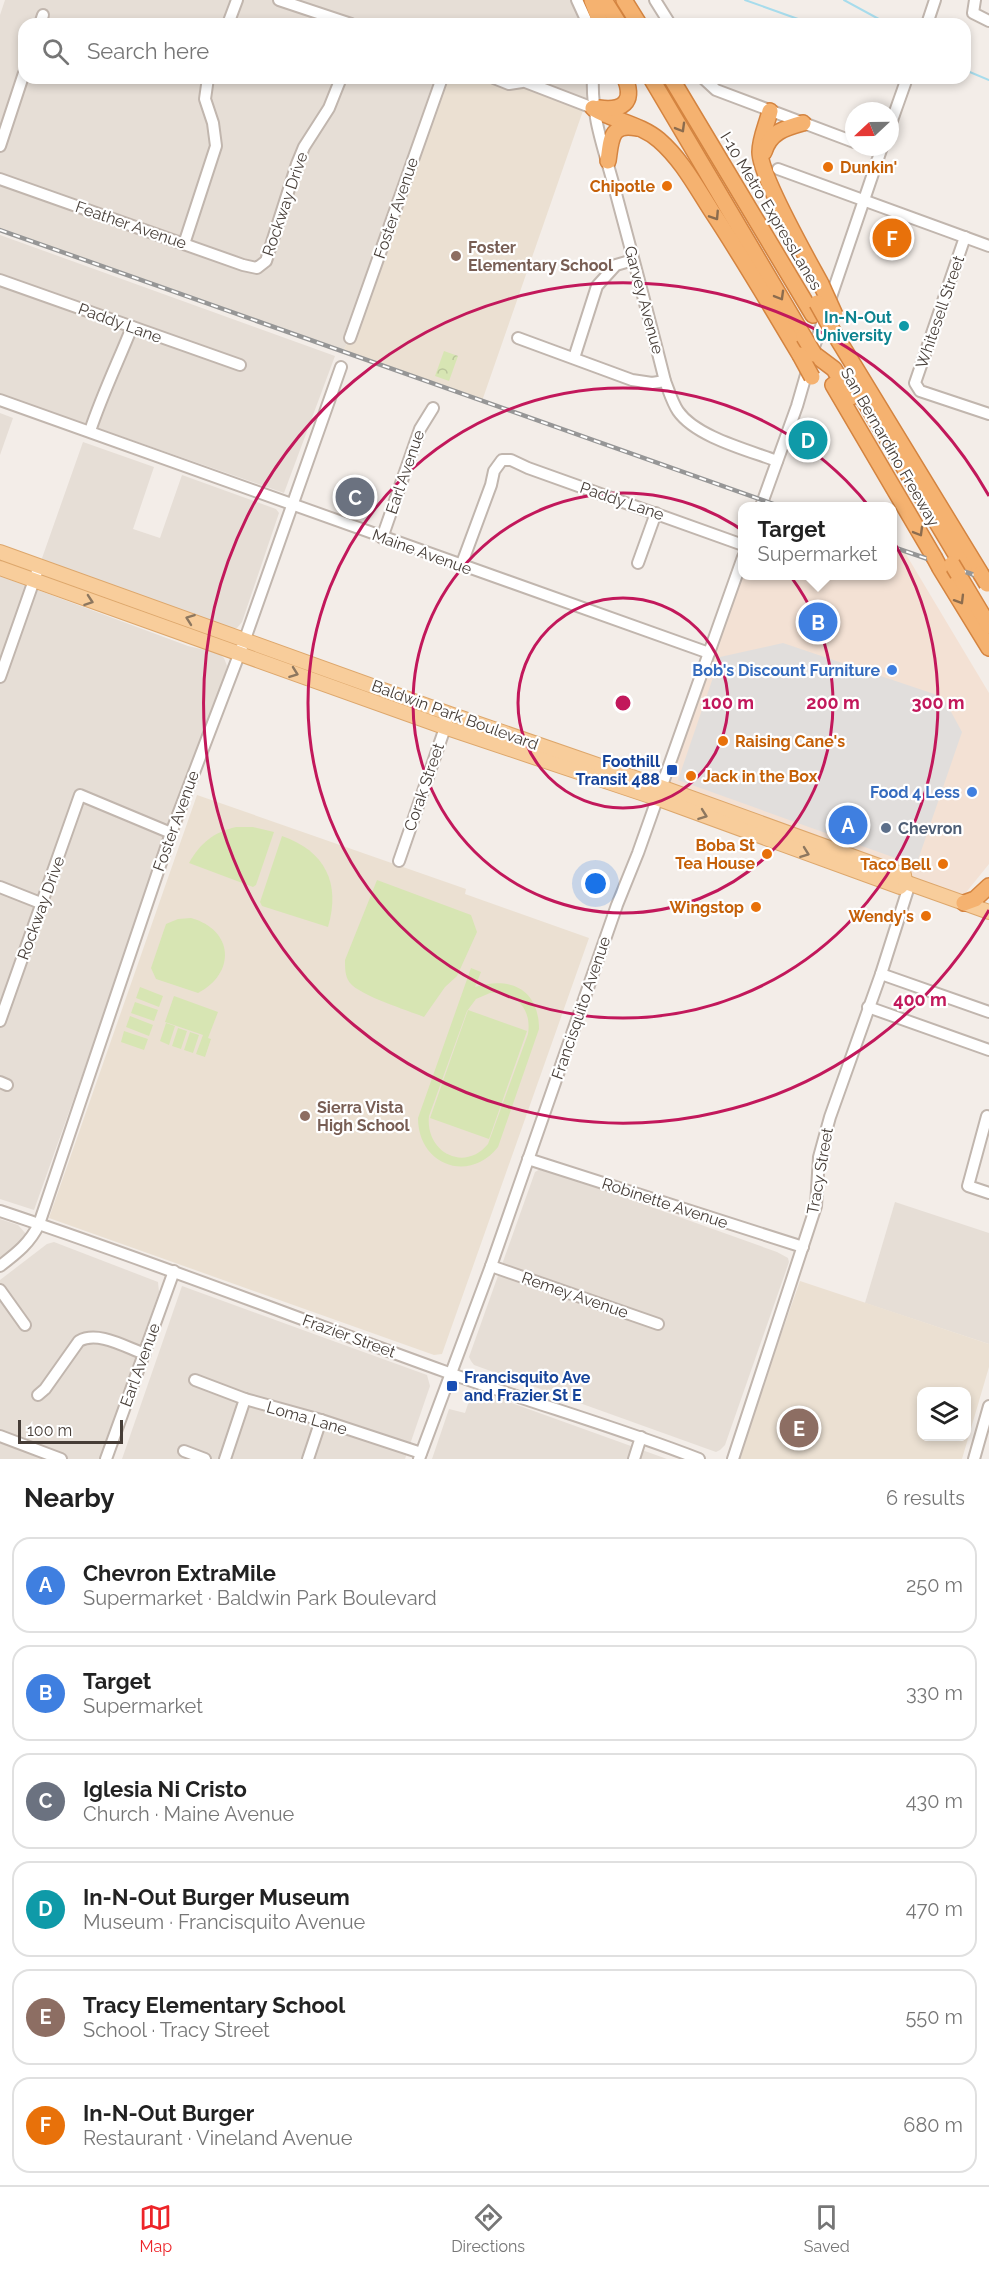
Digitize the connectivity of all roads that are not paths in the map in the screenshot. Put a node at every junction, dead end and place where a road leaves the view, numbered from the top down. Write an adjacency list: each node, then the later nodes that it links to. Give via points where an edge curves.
1 (237, 0): 11 (street)
2 (279, 0): 12 (street)
3 (577, 0): 13 (street)
4 (592, 0): 14 (highway)
5 (624, 0): 16 (highway)
6 (634, 0): 17 (highway)
7 (656, 0): 18 (street)
8 (935, 0): 19 (street)
9 (975, 0): 20 (street, via 974,13)
10 (607, 2): 15 (highway)
11 (230, 18)
12 (333, 18)
13 (585, 18)
14 (599, 18)
15 (616, 18)
16 (635, 18)
17 (644, 18)
18 (666, 18)
19 (929, 18)
20 (989, 21)
21 (20, 84): 39 (street)
22 (207, 84): 47 (street, via 204,99 213,123 215,155)
23 (339, 84): 50 (street, Rockway Drive, via 329,108 304,147)
24 (440, 84): 55 (street, Foster Avenue)
25 (530, 84): 34 (street)
26 (593, 84): 34 (street, Garvey Avenue)
27 (627, 84): 34 (highway, via 629,93 624,104 616,109)
28 (655, 84): 57 (highway, San Bernardino Freeway, one-way to 57, bridge)
29 (675, 84): 52 (highway, I-10 Metro ExpressLanes)
30 (684, 84): 52 (highway, San Bernardino Freeway)
31 (710, 84): 35 (street)
32 (905, 84): 33 (street)
33 (898, 102)
34 (593, 108): 37 (highway); 41 (street, Garvey Avenue)
35 (770, 111): 36 (street); 42 (highway, via 761,143)
36 (803, 123): 38 (street); 42 (highway, via 775,134 765,148)
37 (643, 130): 41 (highway, via 627,127 615,132); 57 (highway, one-way to 57, via 665,145 689,175 752,273)
38 (845, 139)
39 (0, 146)
40 (879, 156): 45 (street)
41 (608, 161): 49 (street, Garvey Avenue)
42 (762, 164): 54 (highway, bridge, via 820,284)
43 (778, 169): 45 (street)
44 (0, 179): 47 (street, Feather Avenue)
45 (863, 201): 46 (street); 67 (street)
46 (965, 237): 48 (street); 65 (street, Whitesell Street, via 915,383 920,391)
47 (184, 244): 50 (street, Feather Avenue, via 243,265)
48 (989, 246)
49 (633, 260): 58 (street, via 616,265 597,286); 61 (street, Garvey Avenue)
50 (262, 266)
51 (0, 280): 53 (street, Paddy Lane)
52 (814, 309): 54 (highway, San Bernardino Freeway, bridge)
53 (132, 327): 59 (street, Paddy Lane); 66 (street)
54 (831, 328): 79 (highway); 79 (highway, San Bernardino Freeway, via 884,412)
55 (350, 338)
56 (518, 338): 58 (street)
57 (813, 357): 62 (highway, San Bernardino Freeway); 62 (highway, bridge, via 812,377); 79 (highway, via 834,369)
58 (574, 358): 61 (street, via 632,380)
59 (240, 366)
60 (341, 367): 69 (street, Foster Avenue)
61 (665, 381): 67 (street, Garvey Avenue, via 674,405 693,426)
62 (836, 391): 79 (highway, San Bernardino Freeway, one-way to 79)
63 (0, 400): 66 (street, Maine Avenue)
64 (433, 408): 71 (street, Earl Avenue, via 420,429)
65 (989, 414)
66 (90, 431): 69 (street, Maine Avenue)
67 (777, 461): 68 (street)
68 (763, 502)
69 (293, 505): 71 (street, Maine Avenue); 83 (street, Foster Avenue)
70 (656, 513): 72 (street, Paddy Lane); 74 (street); 76 (street, Paddy Lane, via 502,460 494,471)
71 (382, 538): 76 (street, Maine Avenue)
72 (738, 543)
73 (0, 552): 75 (main road, Baldwin Park Boulevard)
74 (638, 563)
75 (39, 566): 80 (street); 83 (main road, Baldwin Park Boulevard, one-way to 75)
76 (461, 566): 85 (street, Maine Avenue)
77 (0, 568): 80 (main road, Baldwin Park Boulevard)
78 (738, 571): 85 (street, Francisquito Avenue)
79 (964, 573): 81 (highway); 82 (highway, San Bernardino Freeway, one-way to 82)
80 (34, 581): 86 (main road, Baldwin Park Boulevard, one-way to 86); 88 (street)
81 (989, 608)
82 (984, 629): 84 (highway, San Bernardino Freeway); 87 (highway)
83 (245, 639): 86 (street, Foster Avenue); 89 (main road, Baldwin Park Boulevard)
84 (989, 648)
85 (709, 653): 90 (street, Francisquito Avenue)
86 (239, 654): 89 (main road, Baldwin Park Boulevard, one-way to 89); 92 (street, Foster Avenue)
87 (989, 656)
88 (0, 677)
89 (447, 721): 90 (main road, Baldwin Park Boulevard); 94 (street, Corak Street)
90 (658, 792): 91 (main road, Baldwin Park Boulevard, one-way to 91); 93 (main road, Baldwin Park Boulevard); 107 (street, Francisquito Avenue)
91 (750, 832): 93 (main road); 95 (main road, Baldwin Park Boulevard, one-way to 95, via 900,886)
92 (171, 833): 99 (street, Rockway Drive, via 80,795); 110 (street, Foster Avenue)
93 (795, 836): 95 (main road, Baldwin Park Boulevard, via 903,875)
94 (399, 861)
95 (907, 882): 98 (main road, Baldwin Park Boulevard); 101 (street, Tracy Street)
96 (989, 886): 98 (highway, via 980,896)
97 (0, 887): 99 (street)
98 (964, 903): 100 (main road, Baldwin Park Boulevard)
99 (43, 904): 104 (street, Rockway Drive)
100 (989, 912)
101 (881, 974): 102 (street, Tracy Street); 103 (street)
102 (868, 1007): 105 (street); 111 (street, Tracy Street, via 819,1157 816,1206)
103 (989, 1012)
104 (0, 1021)
105 (989, 1050)
106 (987, 1116): 108 (street, via 968,1186)
107 (528, 1159): 111 (street, Robinette Avenue); 113 (street, Francisquito Avenue)
108 (989, 1193)
109 (0, 1211): 110 (street, Frazier Street)
110 (39, 1224): 112 (street, Foster Avenue, via 33,1237); 114 (street, Frazier Street)
111 (803, 1247): 136 (street, Tracy Street)
112 (0, 1266)
113 (491, 1266): 116 (street, Remey Avenue); 119 (street, Francisquito Avenue)
114 (174, 1271): 118 (street, Earl Avenue); 119 (street, Frazier Street)
115 (0, 1290): 117 (street)
116 (658, 1324)
117 (25, 1325)
118 (145, 1354): 121 (street, via 85,1337); 130 (street, Earl Avenue)
119 (451, 1374): 126 (street, Frazier Street); 128 (street, Francisquito Avenue)
120 (195, 1380): 122 (street, Loma Lane)
121 (38, 1395)
122 (245, 1400): 124 (street, Loma Lane); 132 (street)
123 (989, 1406): 137 (street)
124 (321, 1420): 128 (street, Loma Lane); 133 (street)
125 (0, 1436): 129 (street)
126 (641, 1437): 134 (street); 135 (street, Frazier Street)
127 (184, 1451): 131 (street)
128 (420, 1456)
129 (61, 1459)
130 (106, 1459)
131 (205, 1459)
132 (225, 1459)
133 (308, 1459)
134 (634, 1459)
135 (699, 1459)
136 (733, 1459)
137 (974, 1459)

